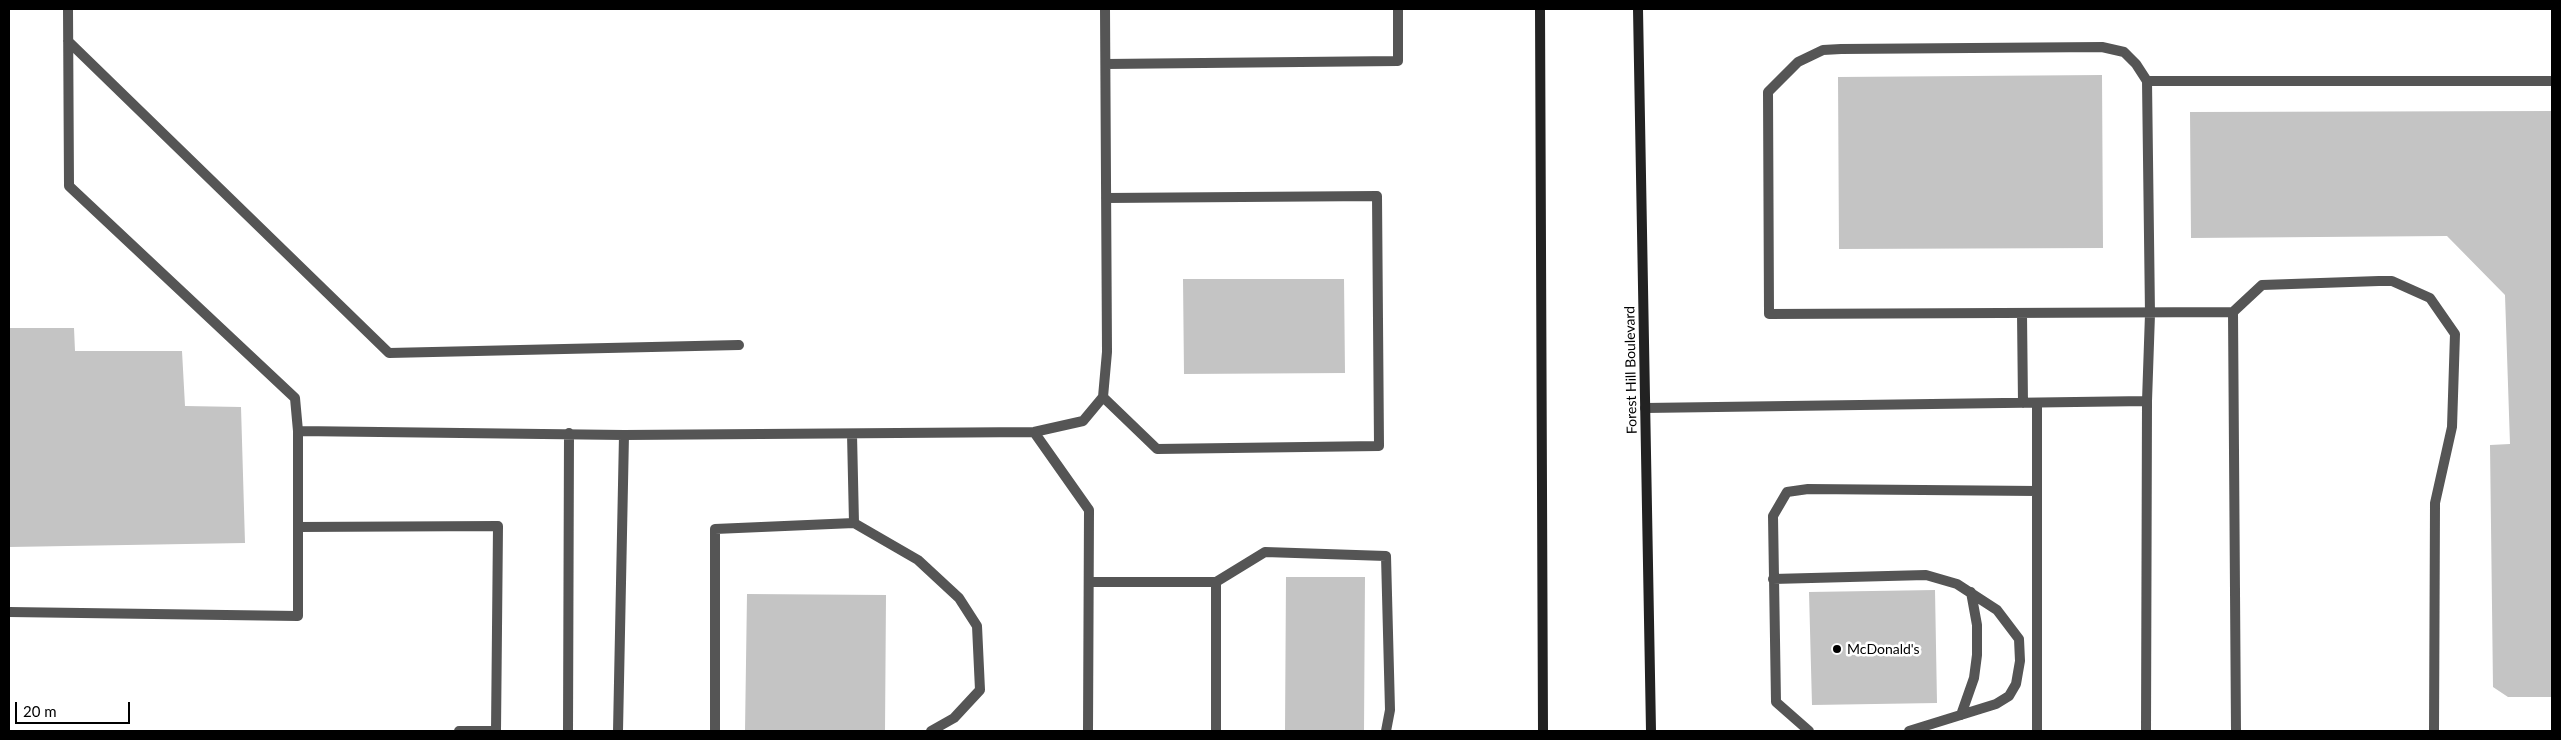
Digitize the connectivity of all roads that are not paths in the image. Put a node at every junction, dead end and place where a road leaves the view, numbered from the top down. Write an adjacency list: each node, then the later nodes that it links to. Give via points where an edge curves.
1 (68, 9): 6 (lane)
2 (1105, 9): 7 (lane)
3 (1398, 9): 7 (lane, via 1398,61)
4 (1540, 9): 42 (main road)
5 (1638, 9): 19 (main road, Forest Hill Boulevard)
6 (68, 40): 14 (lane, via 389,353); 20 (lane, via 69,186 295,398)
7 (1106, 64): 10 (lane)
8 (2147, 81): 9 (lane); 12 (lane, via 2124,52 2102,47 1841,49 1823,50 1798,62 1768,92 1769,314); 13 (lane)
9 (2552, 81)
10 (1106, 198): 15 (lane, via 1107,352); 15 (lane, via 1377,196 1379,446 1157,448)
11 (2233, 312): 13 (lane); 48 (lane); 49 (lane, via 2262,285 2392,280 2430,298 2455,334 2452,427 2435,503)
12 (2022, 314): 13 (lane); 17 (lane)
13 (2150, 314): 16 (lane)
14 (739, 345)
15 (1103, 397): 21 (lane, via 1083,421)
16 (2147, 401): 18 (lane); 47 (lane)
17 (2023, 403): 18 (lane); 19 (lane)
18 (2037, 403): 25 (lane)
19 (1645, 408): 43 (main road, Forest Hill Boulevard)
20 (298, 431): 22 (lane); 27 (lane)
21 (1034, 432): 23 (lane); 29 (lane, via 1089,510)
22 (569, 433): 24 (lane); 35 (lane)
23 (852, 434): 24 (lane); 26 (lane)
24 (624, 435): 36 (lane)
25 (2037, 490): 28 (lane, via 1808,489 1787,492 1773,516); 46 (lane)
26 (854, 523): 37 (lane, via 715,529); 38 (lane, via 918,560 959,598 977,626 980,690 954,718)
27 (298, 527): 32 (lane, via 298,616); 34 (lane, via 498,526 496,730)
28 (1773, 579): 31 (lane, via 1926,575 1957,584); 44 (lane, via 1776,702)
29 (1089, 582): 30 (lane); 39 (lane)
30 (1216, 582): 40 (lane); 41 (lane, via 1265,552 1386,556 1390,710)
31 (1970, 592): 33 (lane, via 1977,625 1977,654 1974,678); 33 (lane, via 1997,610 2012,627 2018,639 2020,662 2016,684 2009,696 1996,704)
32 (9, 612)
33 (1961, 715): 45 (lane)
34 (459, 731)
35 (568, 731)
36 (618, 731)
37 (715, 731)
38 (931, 731)
39 (1088, 731)
40 (1216, 731)
41 (1386, 731)
42 (1543, 731)
43 (1651, 731)
44 (1809, 731)
45 (1909, 731)
46 (2037, 731)
47 (2146, 731)
48 (2236, 731)
49 (2434, 731)

